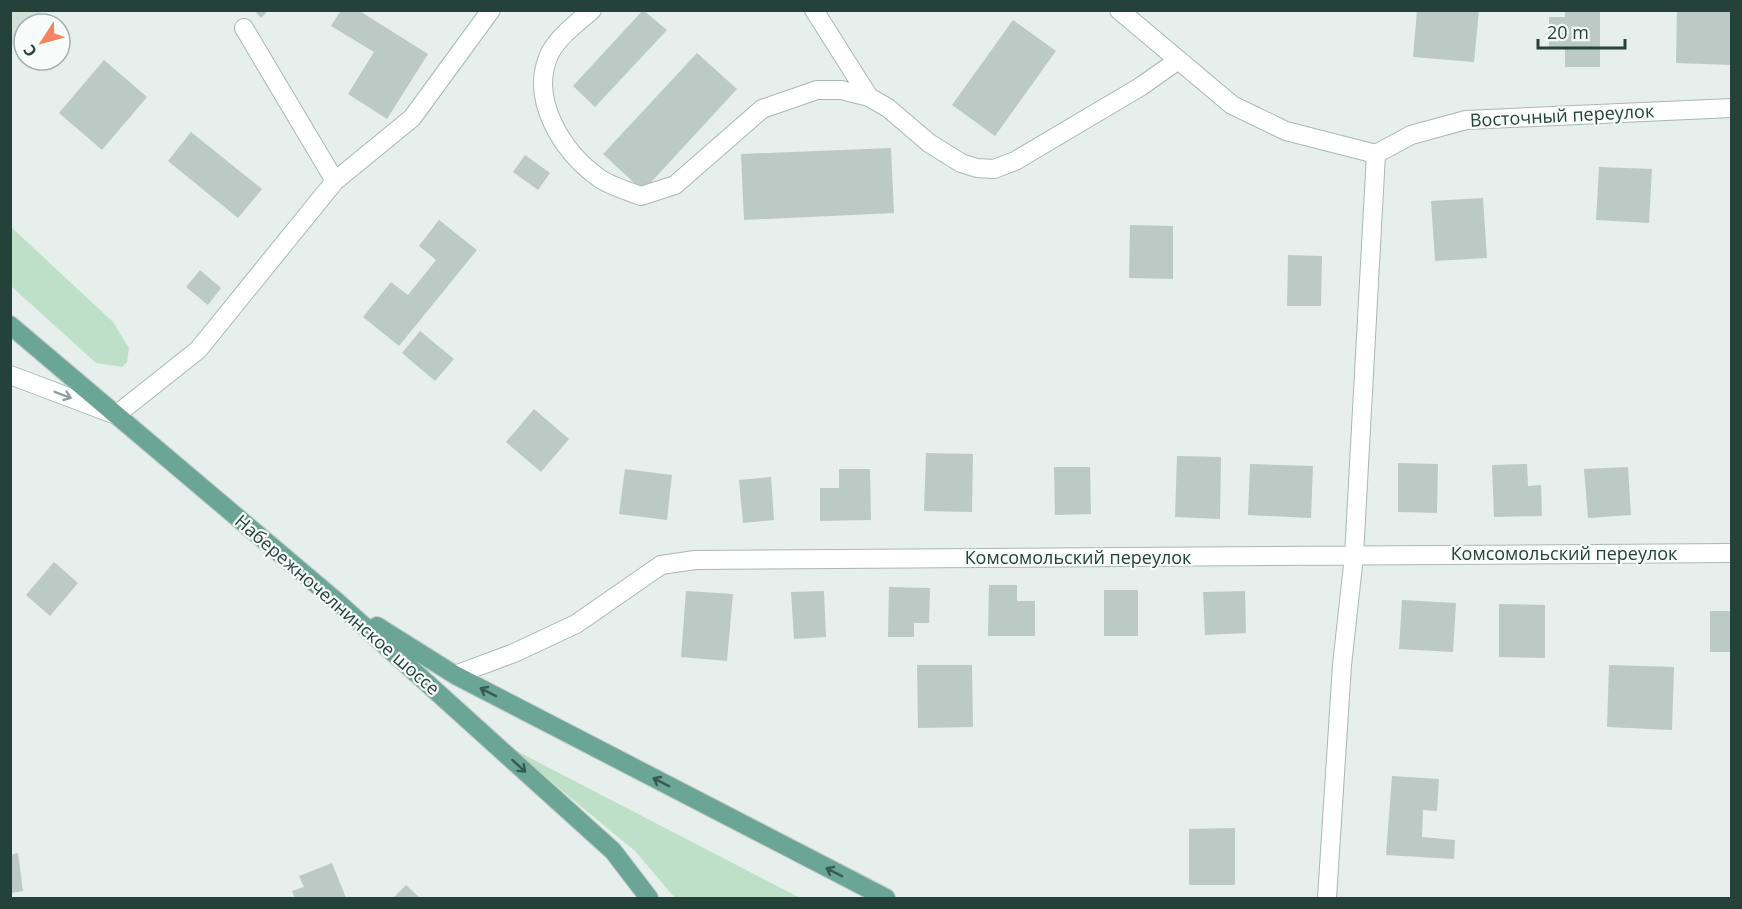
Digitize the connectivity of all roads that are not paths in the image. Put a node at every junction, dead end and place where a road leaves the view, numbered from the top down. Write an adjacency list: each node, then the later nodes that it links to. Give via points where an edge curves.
1 (491, 10): 10 (street, via 412,118)
2 (592, 10): 7 (street, via 569,29 550,54 544,81 546,106 557,133 576,159 600,179 641,196 675,185 762,109 817,90 841,90)
3 (814, 10): 7 (street)
4 (1119, 10): 6 (street)
5 (244, 28): 10 (street)
6 (1178, 61): 7 (street, via 1092,116 994,169 961,163); 9 (street, via 1232,105 1264,121 1286,131)
7 (868, 97)
8 (1731, 108): 9 (street, Восточный переулок, via 1466,120 1411,135)
9 (1376, 154): 15 (street)
10 (335, 181): 13 (street, via 198,350)
11 (10, 325): 13 (main road, Набережночелнинское шоссе)
12 (10, 375): 13 (street, one-way to 13)
13 (116, 415): 16 (main road, Набережночелнинское шоссе)
14 (1731, 553): 15 (street, Комсомольский переулок)
15 (1354, 556): 17 (street, Комсомольский переулок, via 695,560 661,565 576,624); 20 (street, via 1342,665)
16 (335, 600): 17 (main road); 18 (main road, Набережночелнинское шоссе, one-way to 18, via 613,852)
17 (455, 675): 19 (main road, one-way to 17)
18 (649, 898)
19 (886, 898)
20 (1327, 898)

